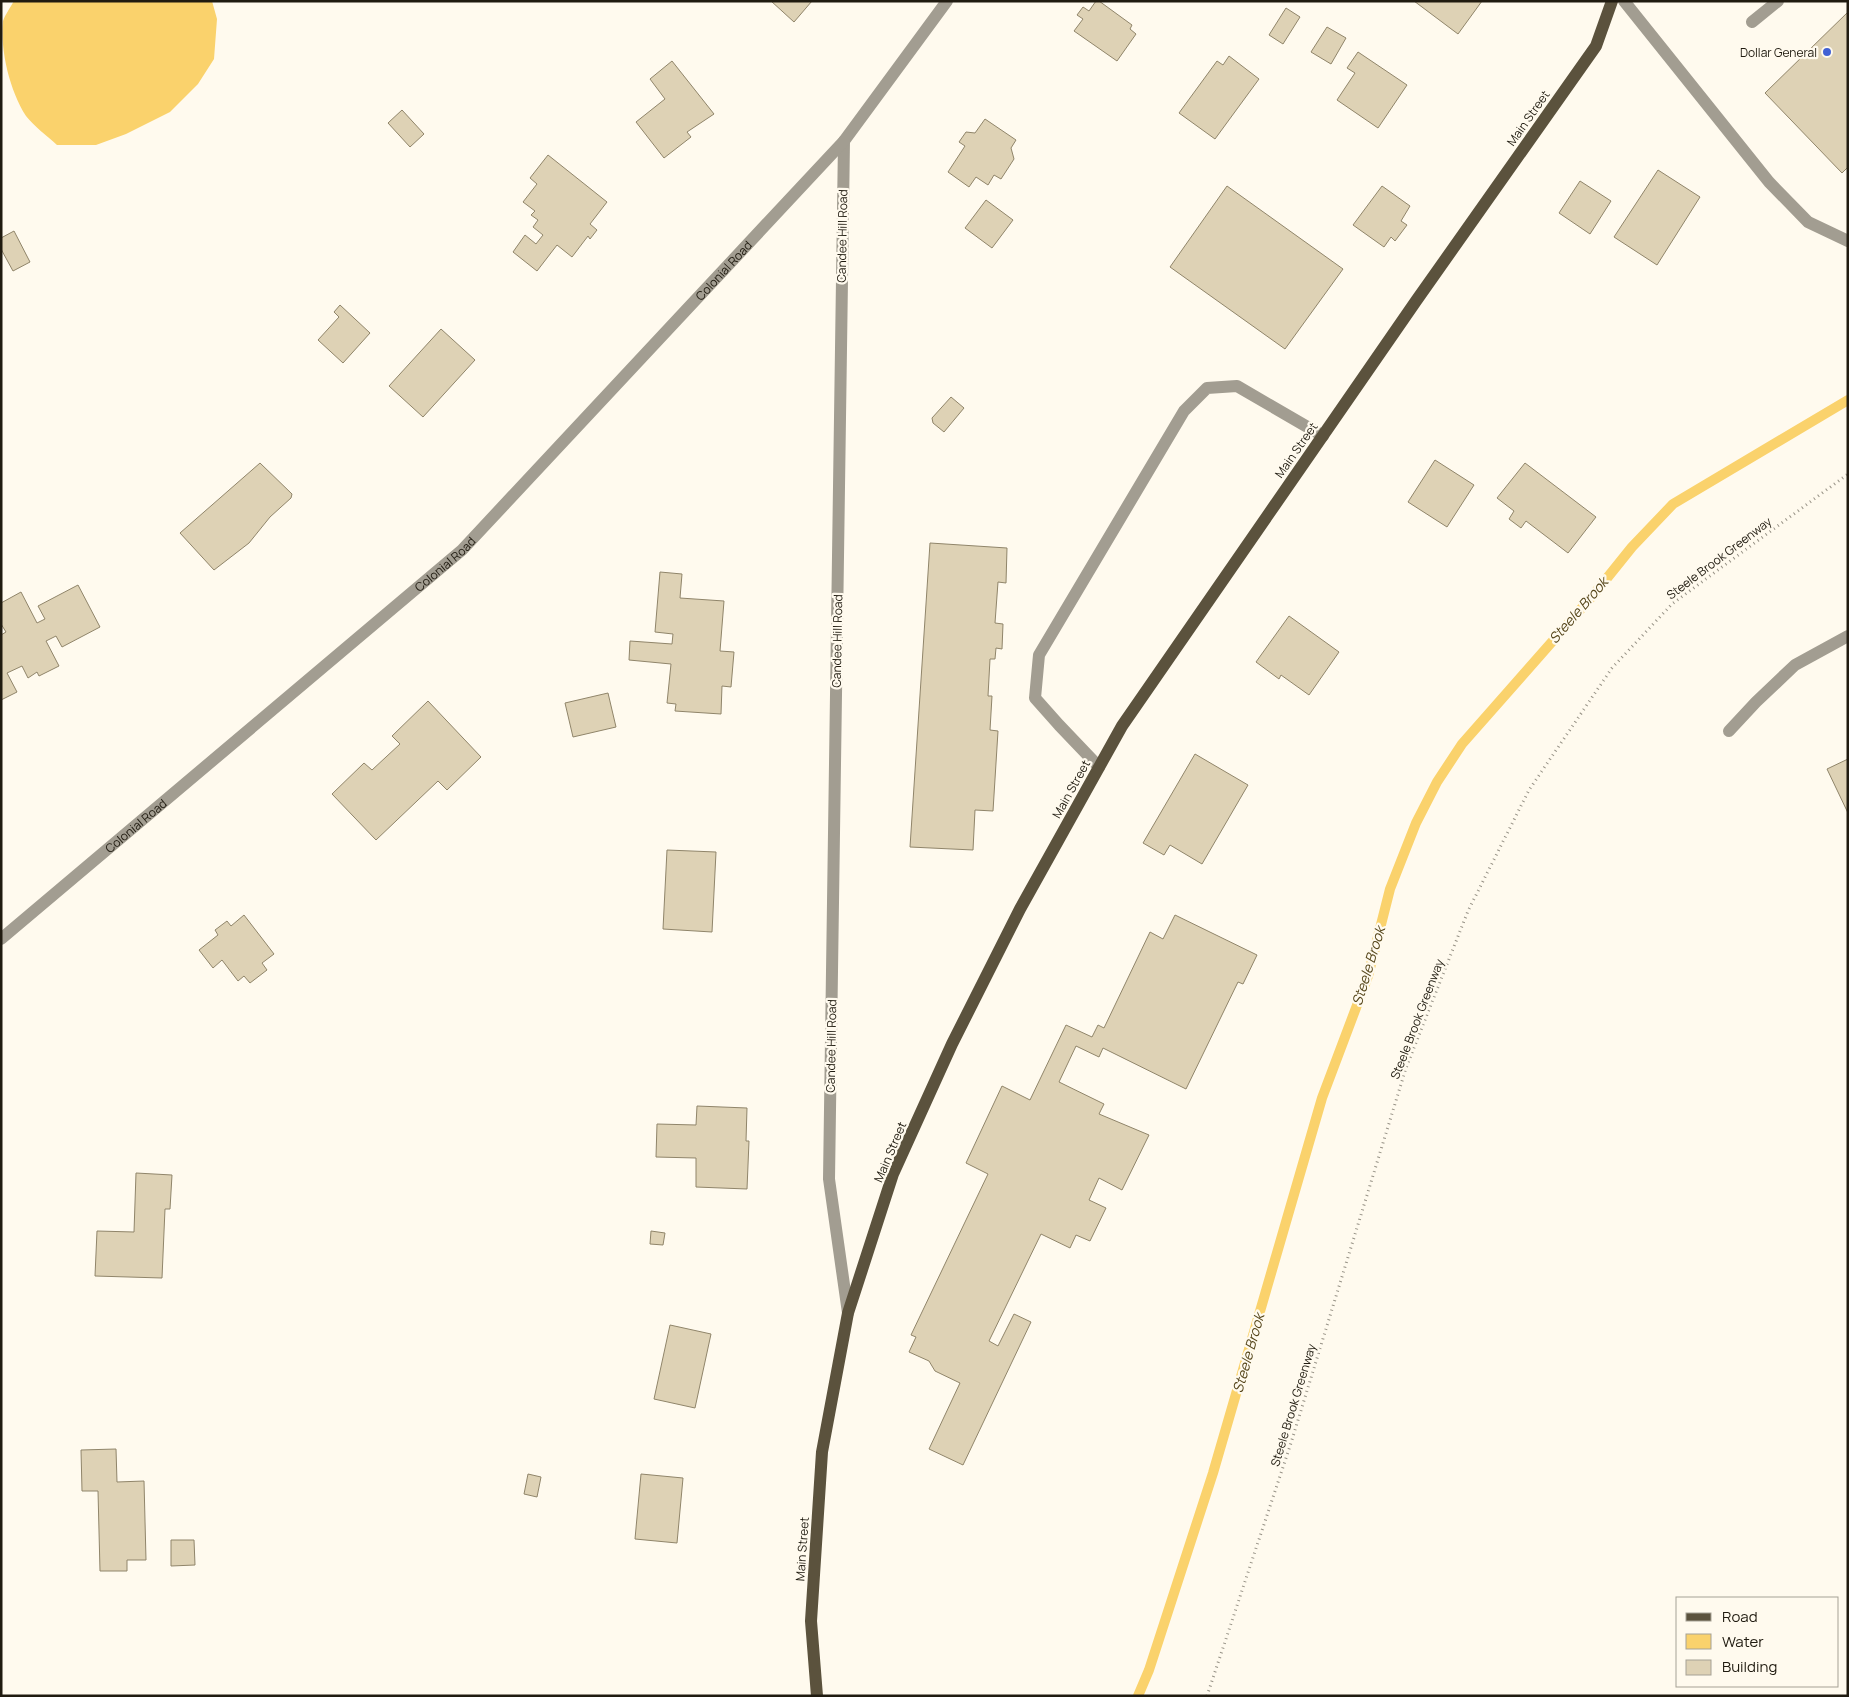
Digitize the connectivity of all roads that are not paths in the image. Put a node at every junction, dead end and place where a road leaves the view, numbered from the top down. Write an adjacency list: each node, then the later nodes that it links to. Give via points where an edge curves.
1 (947, 1): 6 (street)
2 (1612, 1): 8 (main road, Main Street, via 1596,46)
3 (1624, 1): 7 (street, via 1769,182 1808,222)
4 (1778, 1): 5 (street)
5 (1752, 22)
6 (844, 141): 12 (street, Colonial Road, via 462,550); 13 (street, Candee Hill Road, via 829,1179)
7 (1848, 241)
8 (1323, 436): 11 (main road, Main Street, via 1122,726); 11 (street, via 1237,386 1207,388 1184,411 1039,655 1035,698)
9 (1848, 636): 10 (street, via 1795,665)
10 (1729, 731)
11 (1099, 767): 13 (main road, Main Street, via 1020,909 952,1044 893,1174)
12 (1, 939)
13 (848, 1313): 14 (main road, Main Street, via 822,1452 811,1622)
14 (817, 1696)

